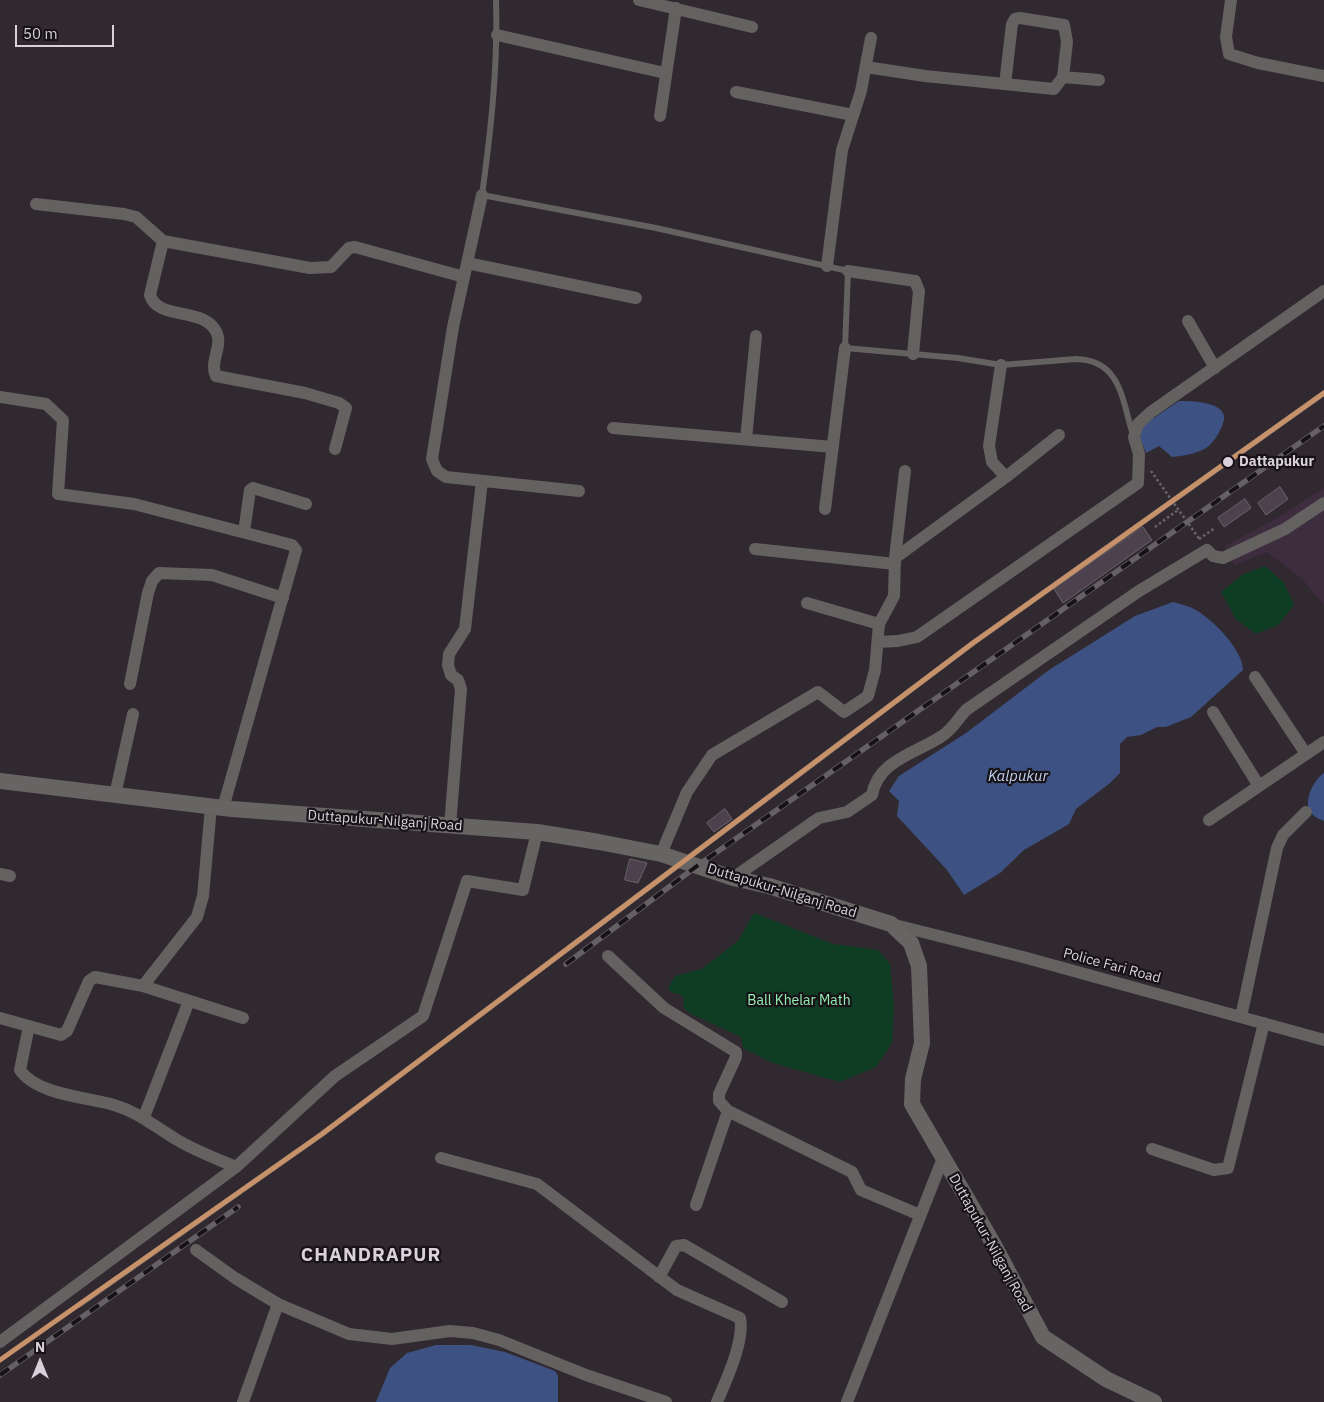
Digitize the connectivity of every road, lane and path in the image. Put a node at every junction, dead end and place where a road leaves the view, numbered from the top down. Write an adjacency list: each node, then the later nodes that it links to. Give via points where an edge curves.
1 (496, 0): 6 (lane)
2 (639, 0): 4 (street)
3 (1231, 0): 10 (street, via 1226,37 1229,54)
4 (676, 8): 5 (street); 9 (street)
5 (752, 27)
6 (497, 35): 9 (street); 17 (lane, via 494,110)
7 (871, 38): 8 (street)
8 (866, 67): 13 (street); 15 (street)
9 (665, 73): 16 (street)
10 (1324, 76)
11 (1063, 77): 12 (street); 13 (street, via 1054,89); 13 (street, via 1067,42 1064,25 1015,19)
12 (1099, 80)
13 (1004, 84)
14 (736, 92): 15 (street)
15 (853, 115): 21 (street, via 842,150)
16 (660, 116)
17 (482, 195): 20 (street); 21 (lane, via 665,230)
18 (36, 204): 19 (street, via 136,217)
19 (163, 240): 23 (street, via 325,269 349,248 355,247); 38 (street, via 150,295 152,303 197,316 213,326 220,341 214,368 219,378 305,393 346,408)
20 (467, 264): 23 (street); 25 (street)
21 (827, 266): 22 (lane)
22 (848, 271): 28 (lane); 29 (street, via 915,281 919,292)
23 (464, 277): 42 (street, via 432,459 437,471 446,477)
24 (1324, 291): 31 (street)
25 (636, 298)
26 (1188, 321): 31 (street)
27 (756, 336): 36 (street)
28 (845, 348): 29 (lane); 37 (street)
29 (914, 354): 30 (lane)
30 (1001, 365): 35 (lane, via 1076,359 1104,365 1115,377); 41 (street, via 989,446 992,462)
31 (1215, 368): 35 (street, via 1151,412 1138,424)
32 (0, 397): 50 (street, via 46,404 63,420 58,494 134,504)
33 (613, 428): 36 (street)
34 (1059, 435): 41 (street)
35 (1134, 437): 56 (street, via 1139,454 1138,483 916,637)
36 (746, 439): 37 (street)
37 (833, 447): 46 (street)
38 (335, 449)
39 (905, 471): 52 (street)
40 (1151, 472): 47 (path)
41 (1006, 477): 52 (street)
42 (482, 481): 43 (street); 69 (street, via 465,629 449,654 451,675 458,680 461,689)
43 (578, 491)
44 (1324, 503): 72 (street, via 1285,529 1223,558 1213,556 1207,550 1139,591 966,710 943,736 893,762 873,787 872,795 847,812 819,818)
45 (306, 504): 50 (street, via 253,488 250,490)
46 (825, 509)
47 (1178, 510): 48 (path); 49 (path, via 1199,539)
48 (1155, 527)
49 (1215, 528)
50 (244, 532): 53 (street, via 292,545 296,550)
51 (755, 549): 52 (street)
52 (895, 561): 55 (street, via 894,596)
53 (283, 598): 58 (street, via 212,575 159,573 148,592); 66 (street)
54 (807, 603): 55 (street)
55 (879, 624): 56 (street)
56 (878, 642): 71 (street, via 868,696 844,712 818,692 712,756 687,792)
57 (1255, 677): 62 (street)
58 (130, 684)
59 (1213, 712): 64 (street)
60 (133, 714): 65 (street)
61 (1324, 742): 62 (street)
62 (1306, 754): 64 (street)
63 (0, 781): 65 (main road, Duttapukur-Nilganj Road)
64 (1259, 786): 68 (street)
65 (115, 795): 66 (main road, Duttapukur-Nilganj Road)
66 (217, 808): 69 (main road, Duttapukur-Nilganj Road); 75 (street, via 198,912)
67 (1306, 812): 77 (street, via 1283,836 1277,848)
68 (1209, 820)
69 (450, 826): 70 (main road, Duttapukur-Nilganj Road)
70 (537, 832): 71 (main road, Duttapukur-Nilganj Road); 88 (street, via 523,890 467,881 423,1016 335,1076)
71 (661, 854): 72 (main road, Duttapukur-Nilganj Road)
72 (733, 878): 73 (main road, Duttapukur-Nilganj Road)
73 (891, 924): 77 (street, Police Fari Road); 87 (main road, Duttapukur-Nilganj Road, via 911,943 919,966 922,1042 913,1080 912,1104)
74 (608, 956): 83 (street, via 664,1008 736,1052 719,1094 719,1101)
75 (143, 986): 76 (street); 81 (street, via 95,977 89,981 67,1031 61,1035)
76 (189, 1001): 79 (street); 84 (street)
77 (1241, 1017): 80 (street, Police Fari Road)
78 (0, 1018): 81 (street)
79 (243, 1018)
80 (1264, 1023): 82 (street, Police Fari Road); 85 (street, via 1228,1168 1214,1170)
81 (29, 1026): 84 (street, via 22,1072 50,1090 116,1106)
82 (1324, 1040)
83 (728, 1111): 89 (street); 90 (street, via 852,1172 861,1190)
84 (144, 1117): 88 (street, via 174,1138)
85 (1152, 1149)
86 (441, 1158): 92 (street, via 537,1184)
87 (943, 1158): 90 (street); 100 (main road, Duttapukur-Nilganj Road, via 1043,1337 1106,1379)
88 (236, 1167): 95 (street)
89 (696, 1206)
90 (920, 1216): 99 (street)
91 (196, 1250): 94 (street)
92 (659, 1276): 93 (street, via 676,1246 684,1245); 98 (street, via 677,1290 740,1318 732,1363)
93 (782, 1302)
94 (278, 1304): 96 (street); 97 (street, via 349,1334 392,1339 450,1331 473,1333)
95 (0, 1342)
96 (243, 1402)
97 (666, 1402)
98 (717, 1402)
99 (847, 1402)
100 (1154, 1402)

